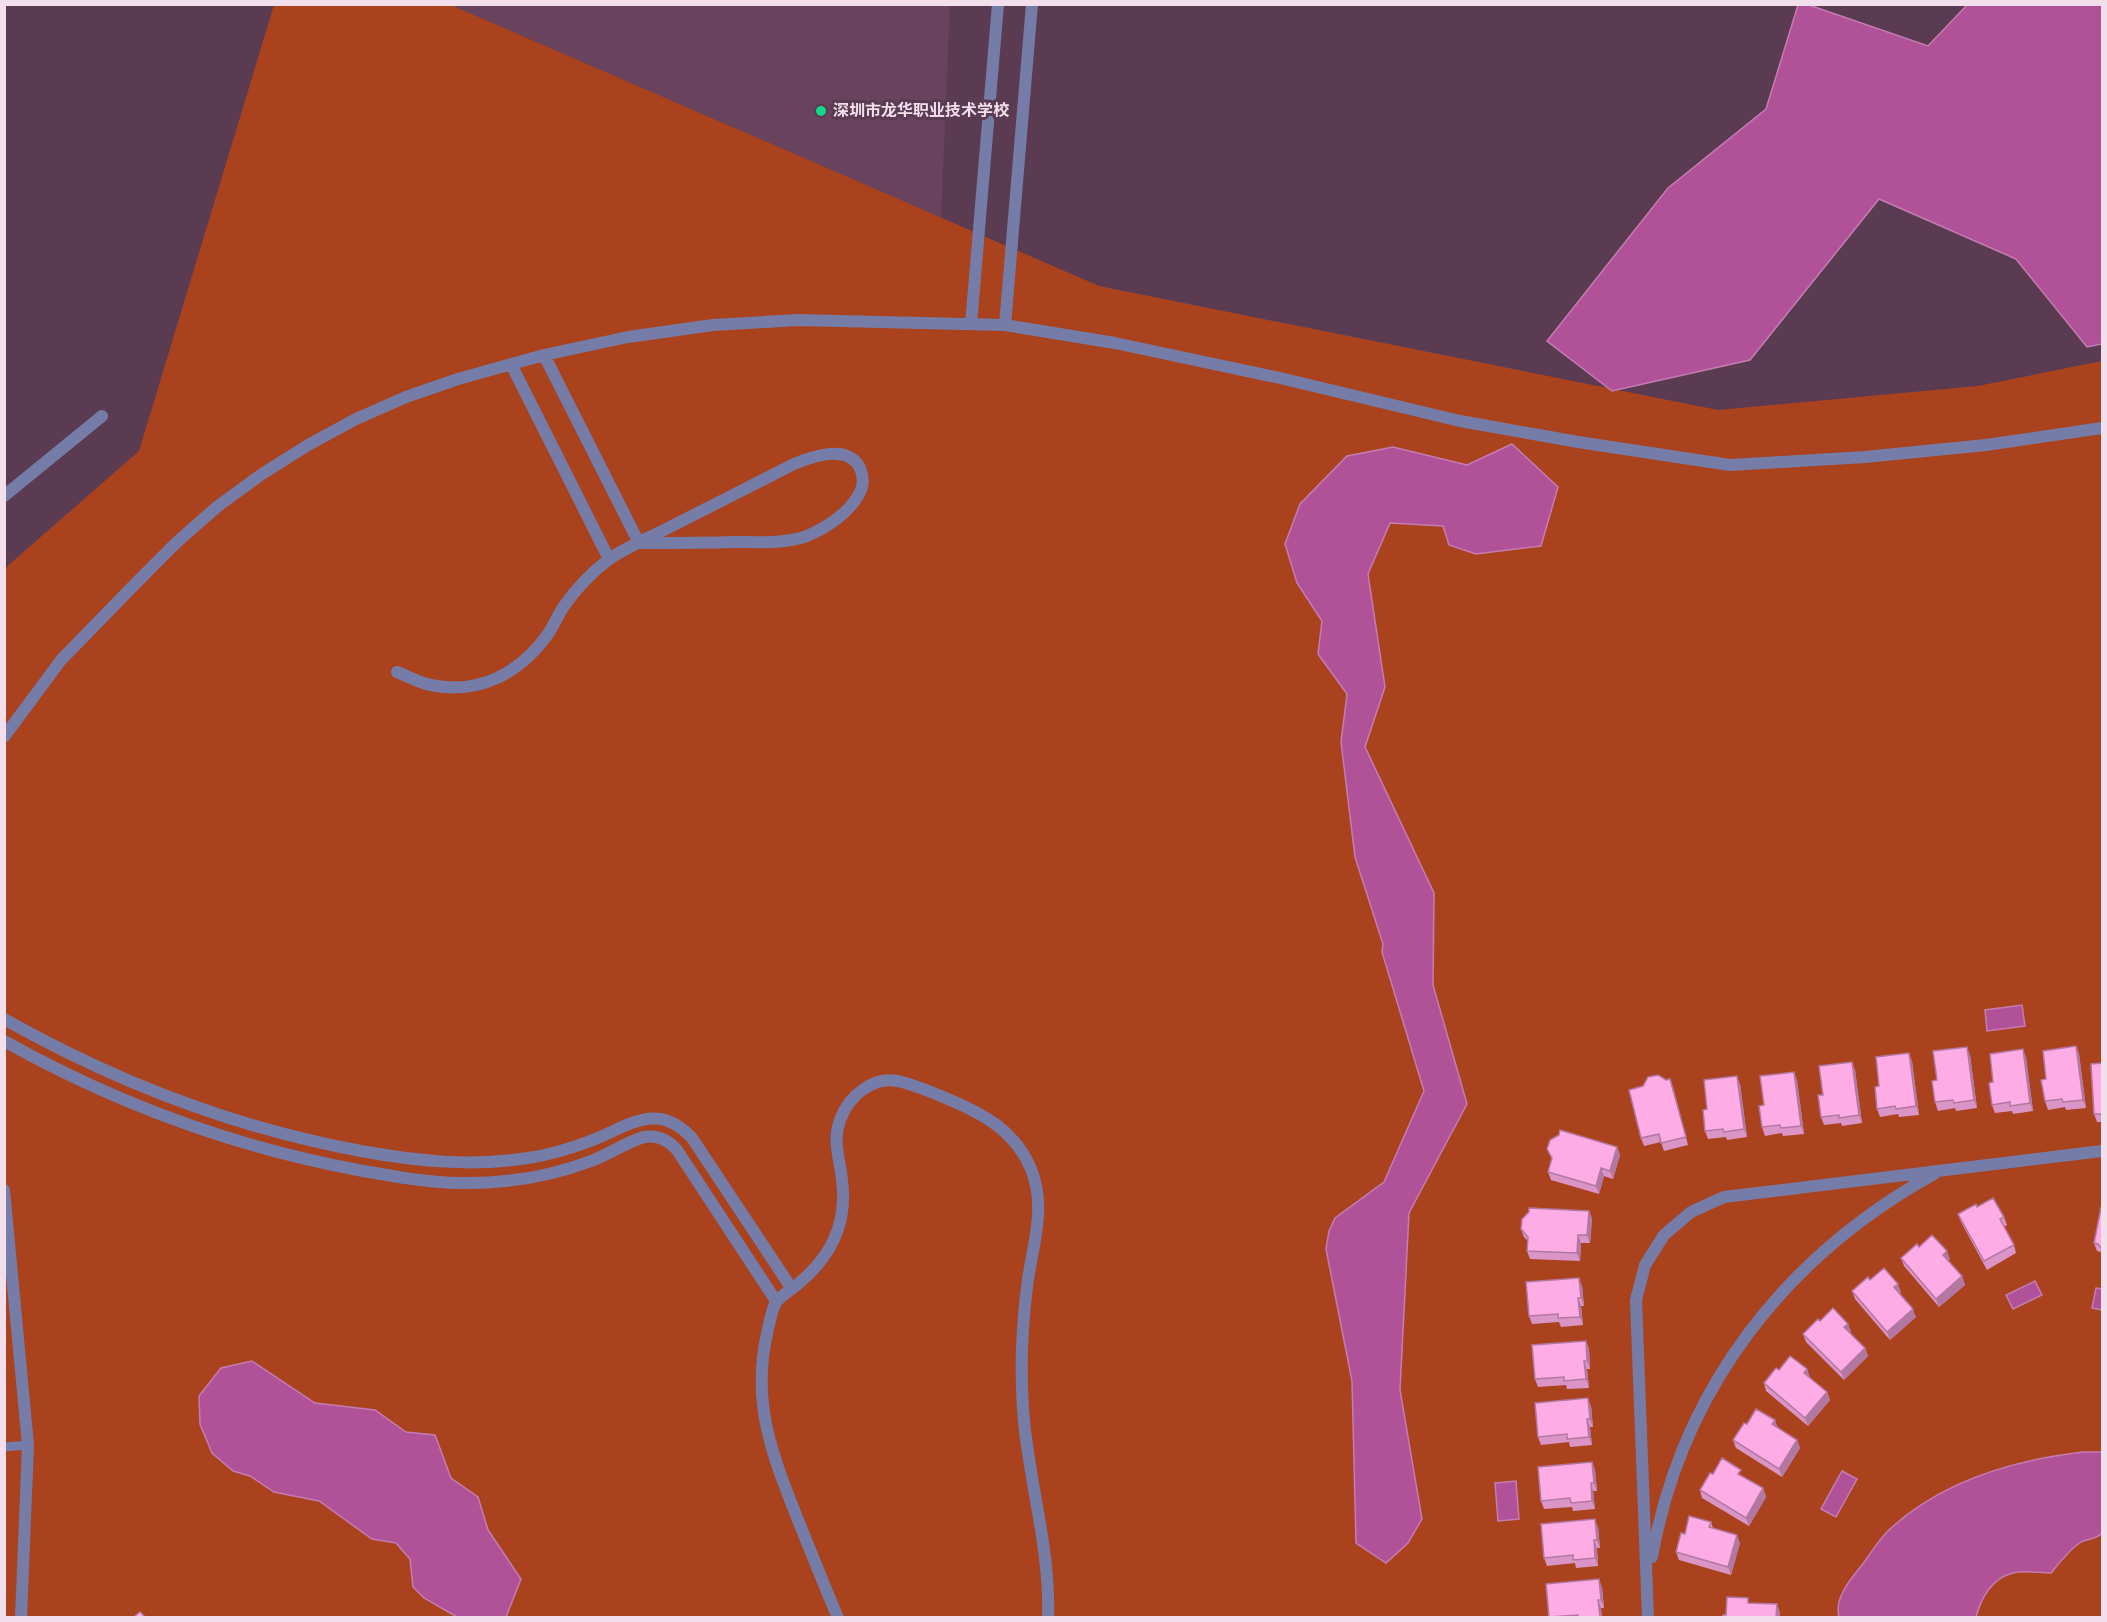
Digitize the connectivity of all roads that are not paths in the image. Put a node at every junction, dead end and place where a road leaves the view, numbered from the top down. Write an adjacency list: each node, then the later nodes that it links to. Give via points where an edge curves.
1 (998, 4): 3 (street)
2 (1032, 4): 4 (street)
3 (971, 324): 4 (street); 5 (street, via 798,320 713,325 628,337)
4 (1005, 325): 8 (street, via 1126,345 1460,421 1730,465 1986,445)
5 (544, 355): 6 (street); 10 (street)
6 (511, 364): 11 (street); 13 (street, via 406,397 356,419 253,480 177,542 68,652)
7 (102, 416): 9 (street)
8 (2103, 428)
9 (4, 496)
10 (639, 543): 10 (street, via 810,457 846,455 863,474 862,488 846,511 804,537 772,542); 11 (street)
11 (609, 559): 12 (street, via 579,589 530,657 492,681 444,687)
12 (397, 672)
13 (4, 737)
14 (4, 1019): 19 (street, via 67,1053 207,1111 296,1137 388,1156 459,1164 509,1161 559,1152 641,1119 664,1119 692,1138)
15 (4, 1041): 20 (street, via 112,1095 201,1129 292,1155 385,1175 458,1183 511,1180 564,1170 645,1137 659,1138 677,1150)
16 (2103, 1151): 17 (street)
17 (1940, 1171): 23 (street, via 1880,1206 1834,1241 1800,1272 1754,1325 1715,1383 1685,1445 1662,1511); 23 (street, via 1724,1197 1691,1212 1664,1235 1645,1265 1636,1300)
18 (4, 1190): 21 (street)
19 (792, 1289): 20 (street); 26 (street, via 821,1260 837,1230 843,1206 835,1138 847,1105 860,1090 877,1082 896,1080 915,1085 986,1117 1010,1136 1031,1169 1039,1209 1024,1314 1022,1381 1027,1447 1046,1552)
20 (776, 1301): 25 (street, via 762,1364 766,1428 778,1470)
21 (28, 1444): 22 (lane); 24 (street)
22 (4, 1446)
23 (1648, 1579): 27 (street)
24 (21, 1617)
25 (838, 1617)
26 (1048, 1617)
27 (1648, 1617)

